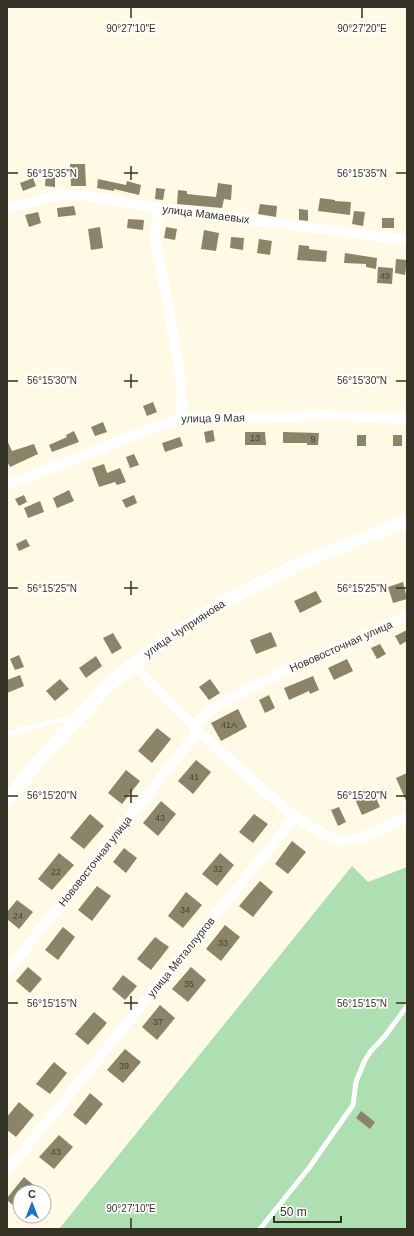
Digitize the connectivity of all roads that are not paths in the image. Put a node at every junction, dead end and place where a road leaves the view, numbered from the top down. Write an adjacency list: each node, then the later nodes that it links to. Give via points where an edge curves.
1 (7, 208): 2 (street, улица Мамаевых, via 70,195)
2 (158, 208): 3 (street, улица Мамаевых); 4 (street, via 156,243 181,382)
3 (407, 240)
4 (182, 417): 5 (street, улица 9 Мая, via 269,418 323,415); 6 (street, улица 9 Мая)
5 (407, 419)
6 (7, 485)
7 (407, 521): 9 (street, улица Чуприянова, via 298,564 227,600)
8 (407, 616): 11 (street, Нововосточная улица, via 240,693 220,704)
9 (133, 664): 10 (street, улица Чуприянова); 11 (street)
10 (78, 718): 12 (lane, via 55,721); 13 (street, улица Чуприянова, via 40,759)
11 (196, 728): 14 (street); 16 (street, Нововосточная улица)
12 (7, 734)
13 (7, 801)
14 (294, 817): 15 (street, via 329,837 342,841 358,839); 18 (street, улица Металлургов)
15 (407, 817)
16 (7, 972)
17 (407, 1006): 19 (lane, via 364,1062 356,1082 353,1105 309,1168)
18 (7, 1172)
19 (260, 1229)

